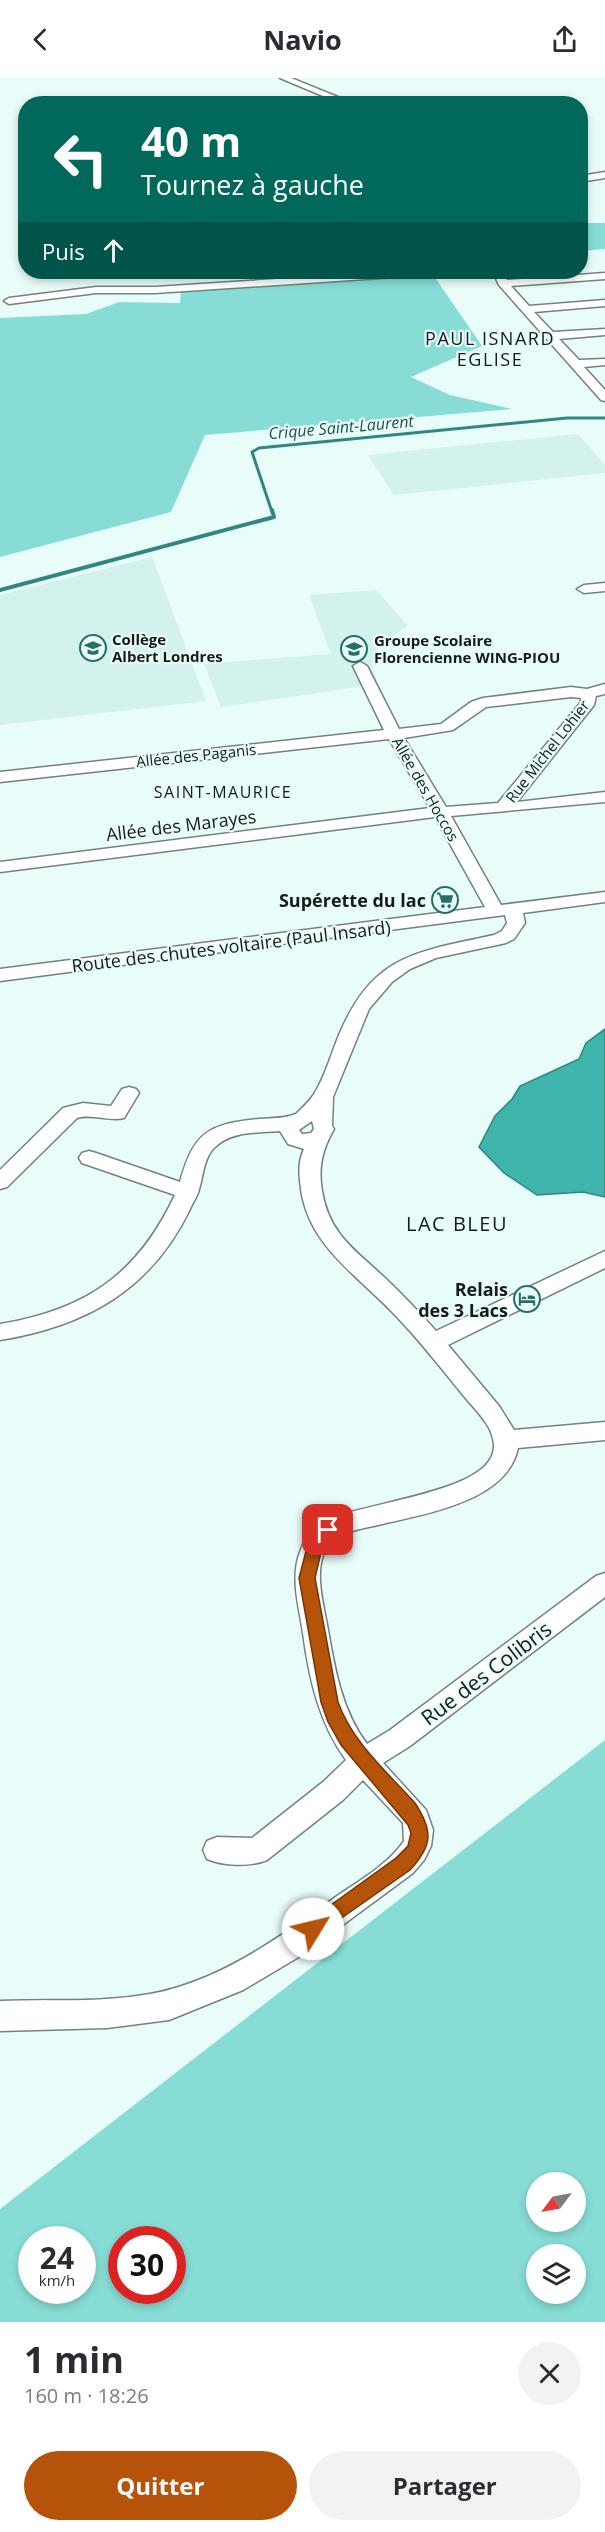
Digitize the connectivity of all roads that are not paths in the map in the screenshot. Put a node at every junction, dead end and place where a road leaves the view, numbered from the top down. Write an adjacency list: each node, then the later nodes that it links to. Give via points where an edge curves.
1 (284, 78): 2 (street)
2 (330, 96)
3 (605, 175): 4 (street)
4 (588, 178)
5 (605, 276): 6 (street)
6 (588, 277)
7 (325, 279): 11 (street, via 154,291 96,290)
8 (501, 279): 10 (street)
9 (561, 279): 10 (street)
10 (503, 283): 13 (street)
11 (9, 301)
12 (605, 303): 13 (street)
13 (526, 309): 15 (street)
14 (605, 332): 15 (street)
15 (551, 336): 17 (street)
16 (605, 362): 17 (street)
17 (577, 364): 18 (street)
18 (605, 398)
19 (604, 588): 20 (street)
20 (584, 589)
21 (360, 666): 24 (street, Allée des Hoccos)
22 (605, 689): 23 (street, Allée des Paganis)
23 (588, 694): 24 (street, Allée des Paganis, via 571,692 483,703 449,727); 27 (street, Rue Michel Lohier, via 589,702)
24 (393, 733): 25 (street, Allée des Paganis); 28 (street, Allée des Hoccos)
25 (0, 777)
26 (605, 796): 27 (street, Allée des Marayes)
27 (503, 808): 28 (street, Allée des Marayes)
28 (439, 812): 29 (street, Allée des Marayes); 31 (street, Allée des Hoccos)
29 (0, 867)
30 (605, 897): 31 (street, Route des chutes voltaire (Paul Insard))
31 (504, 910): 32 (street, Route des chutes voltaire (Paul Insard)); 33 (street, via 516,924 508,935 482,944)
32 (467, 915): 33 (street, via 469,929); 34 (street, Route des chutes voltaire (Paul Insard))
33 (459, 946): 36 (street, via 404,965 385,978 360,1007)
34 (0, 975)
35 (129, 1094): 38 (street, via 117,1113 83,1109 70,1113)
36 (305, 1135): 39 (street, via 264,1128 228,1130 211,1138 199,1152); 42 (street, via 314,1199 324,1229)
37 (89, 1158): 39 (street)
38 (0, 1182)
39 (188, 1192): 41 (street, via 163,1240 125,1281 66,1314 20,1330)
40 (605, 1259): 42 (street)
41 (0, 1332)
42 (434, 1342): 44 (street, via 488,1409)
43 (605, 1431): 44 (street)
44 (506, 1440): 46 (street, via 506,1450 497,1468 480,1482 451,1495 345,1523 328,1530 316,1541 307,1578 330,1702 336,1722)
45 (605, 1584): 46 (street, Rue des Colibris)
46 (364, 1761): 47 (street, Rue des Colibris, via 333,1791 257,1851); 48 (street, via 417,1822 420,1833 416,1850 403,1864 295,1942 254,1968 168,2006 125,2012)
47 (217, 1850)
48 (0, 2016)

